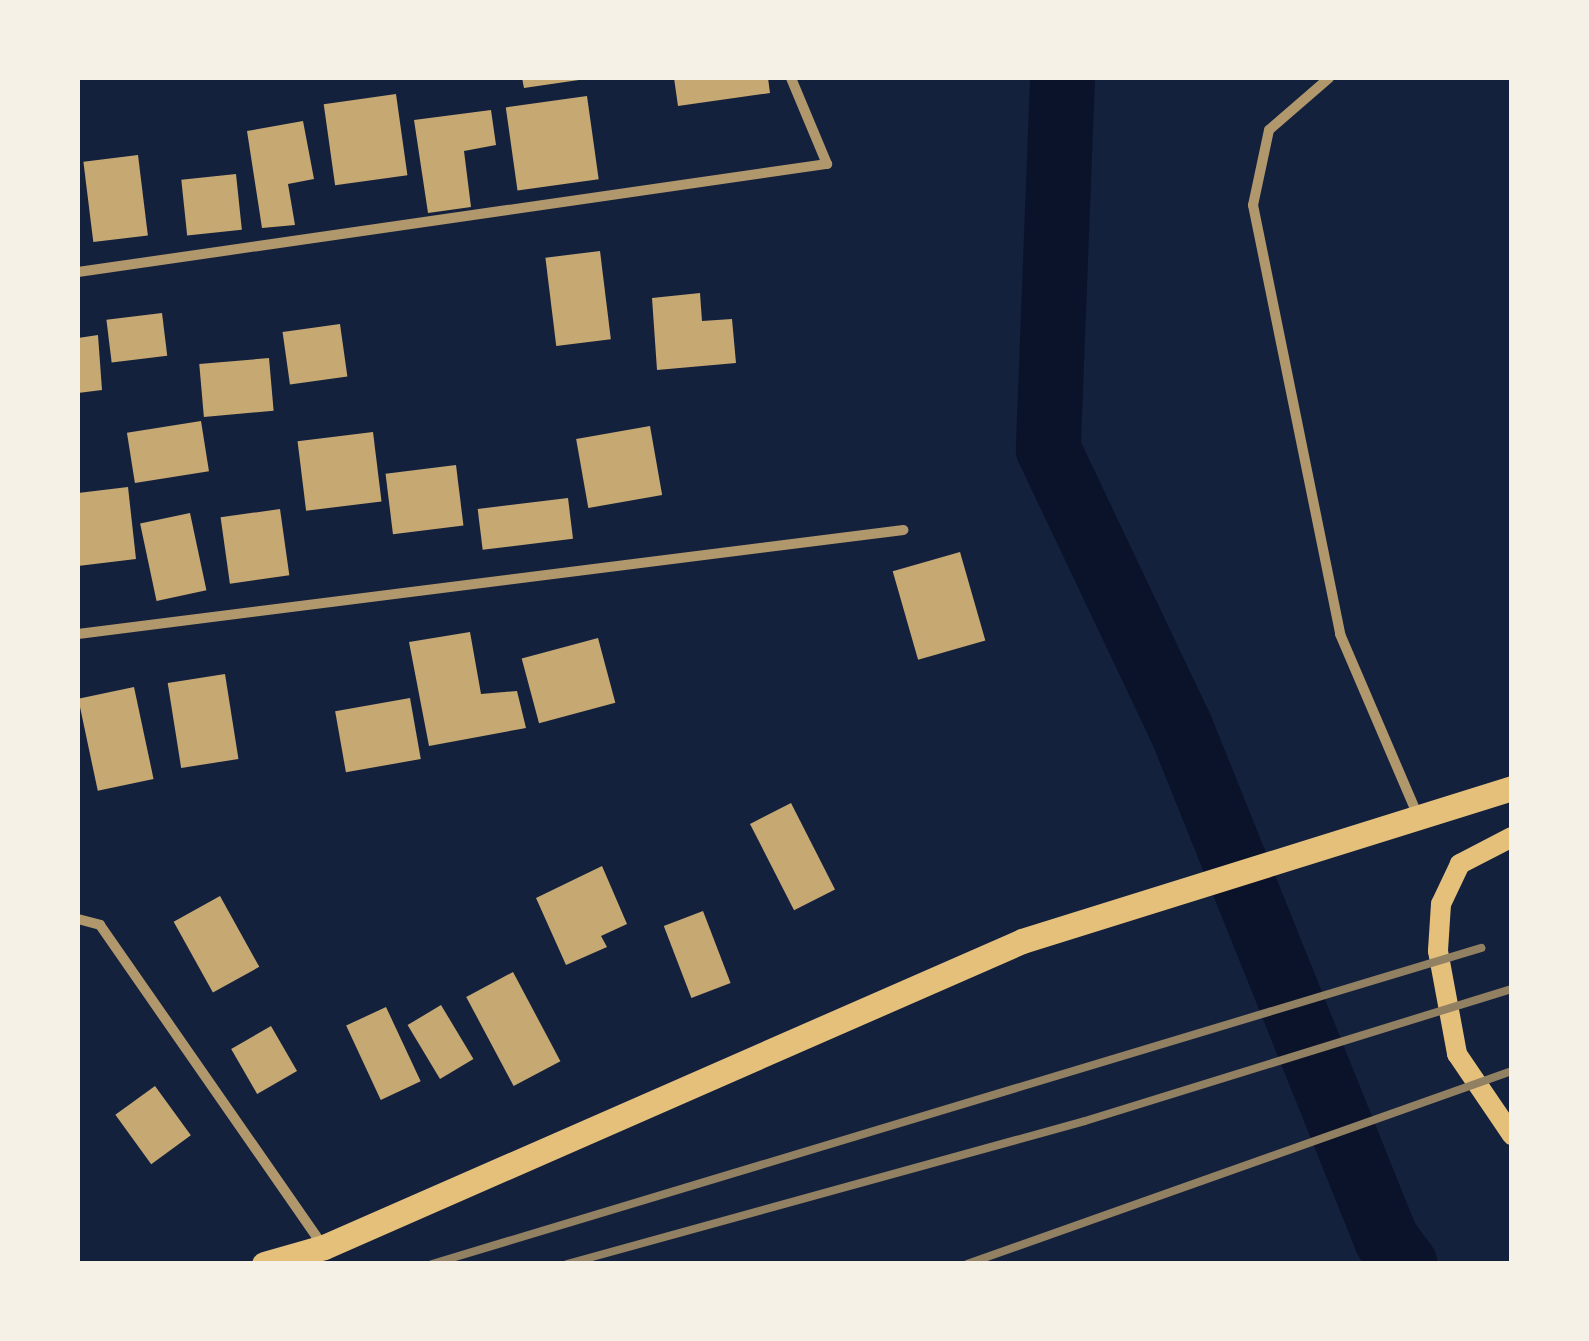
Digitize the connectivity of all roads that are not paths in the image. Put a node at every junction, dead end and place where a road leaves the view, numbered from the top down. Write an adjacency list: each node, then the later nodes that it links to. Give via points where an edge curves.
1 (790, 78): 3 (street, via 827,164)
2 (1329, 78): 7 (street, via 1269,130 1253,205 1340,634)
3 (78, 272)
4 (903, 530): 5 (street)
5 (78, 634)
6 (1505, 789): 7 (main road)
7 (1418, 815): 11 (main road, via 1022,941)
8 (1512, 837): 10 (main road, via 1460,864 1441,904 1438,951 1458,1054)
9 (78, 920): 11 (street, via 100,924)
10 (1512, 1136)
11 (324, 1247): 12 (main road)
12 (264, 1264)

